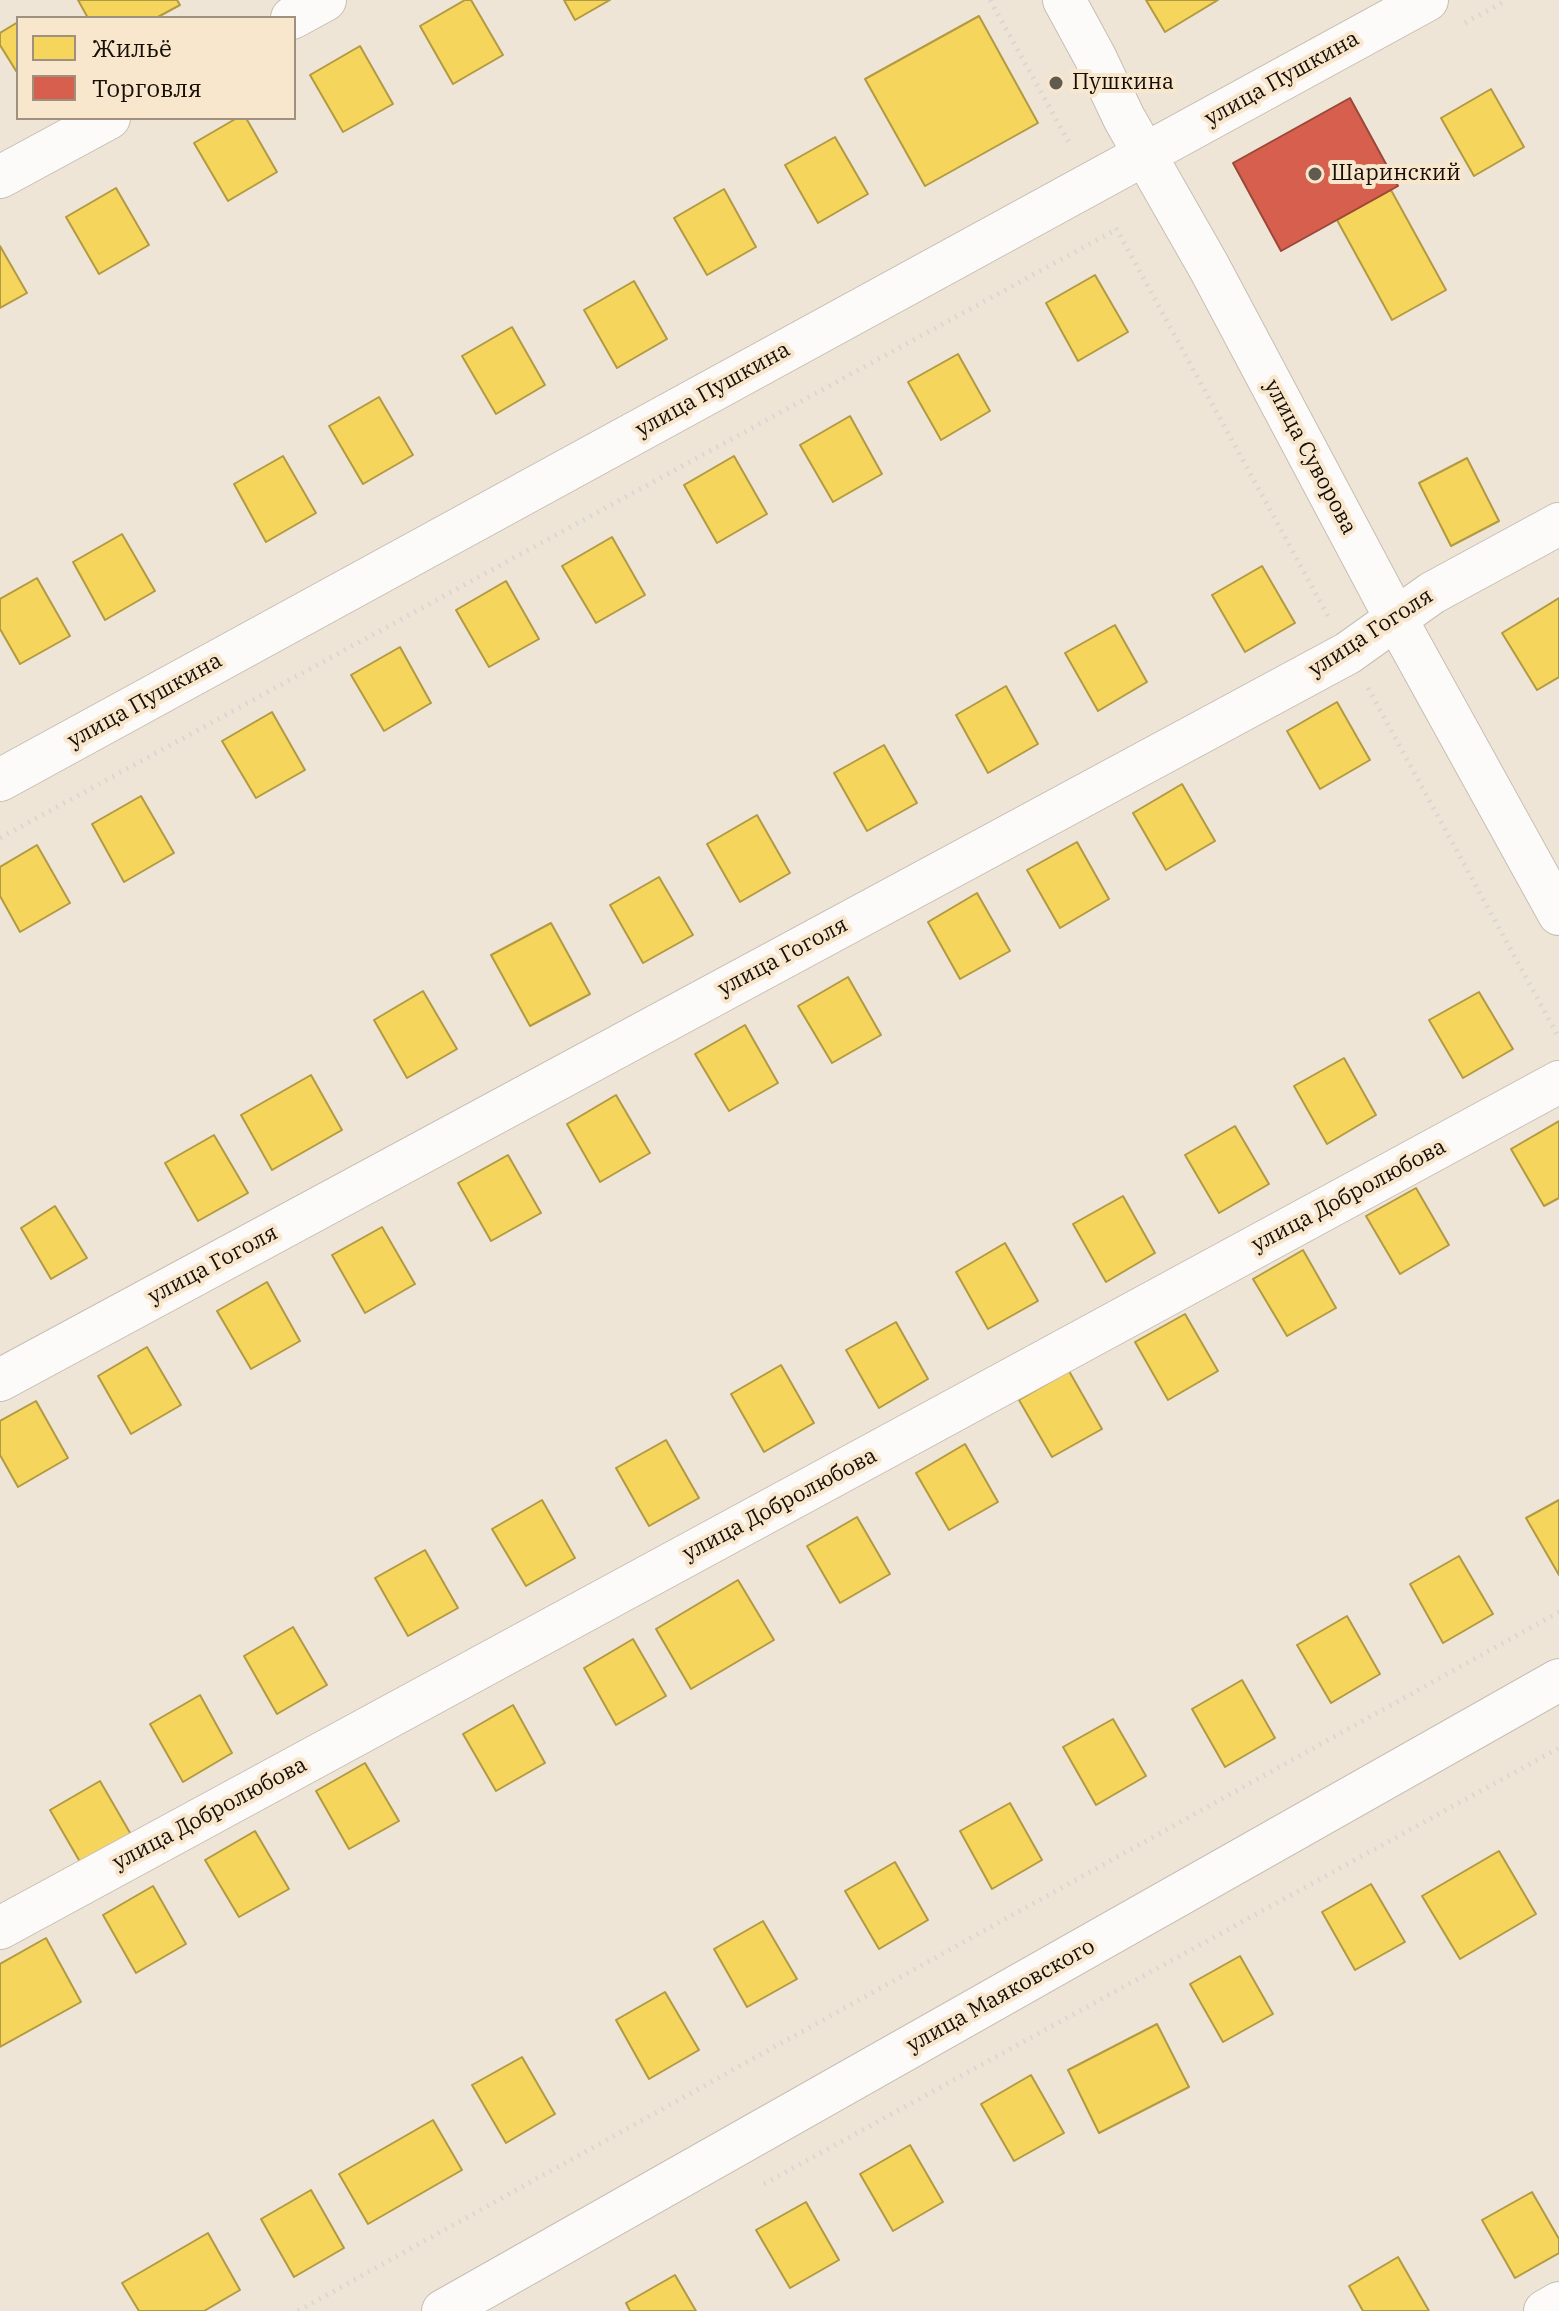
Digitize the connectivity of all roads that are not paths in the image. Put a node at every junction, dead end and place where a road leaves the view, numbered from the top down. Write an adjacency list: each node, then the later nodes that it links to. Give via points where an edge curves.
1 (325, 0): 4 (street)
2 (1064, 0): 6 (street, улица Суворова)
3 (1427, 0): 6 (street, улица Пушкина)
4 (296, 16)
5 (105, 120): 7 (street)
6 (1144, 154): 9 (street, улица Суворова); 10 (street, улица Пушкина)
7 (0, 177)
8 (1559, 524): 9 (street, улица Гоголя, via 1432,593)
9 (1396, 619): 11 (street, улица Суворова); 13 (street, улица Гоголя, via 1348,653)
10 (0, 780)
11 (1559, 914)
12 (1559, 1082): 15 (street, улица Добролюбова)
13 (0, 1380)
14 (1559, 1680): 17 (street, улица Маяковского)
15 (0, 1928)
16 (1559, 2303): 18 (street)
17 (443, 2311)
18 (1545, 2311)

